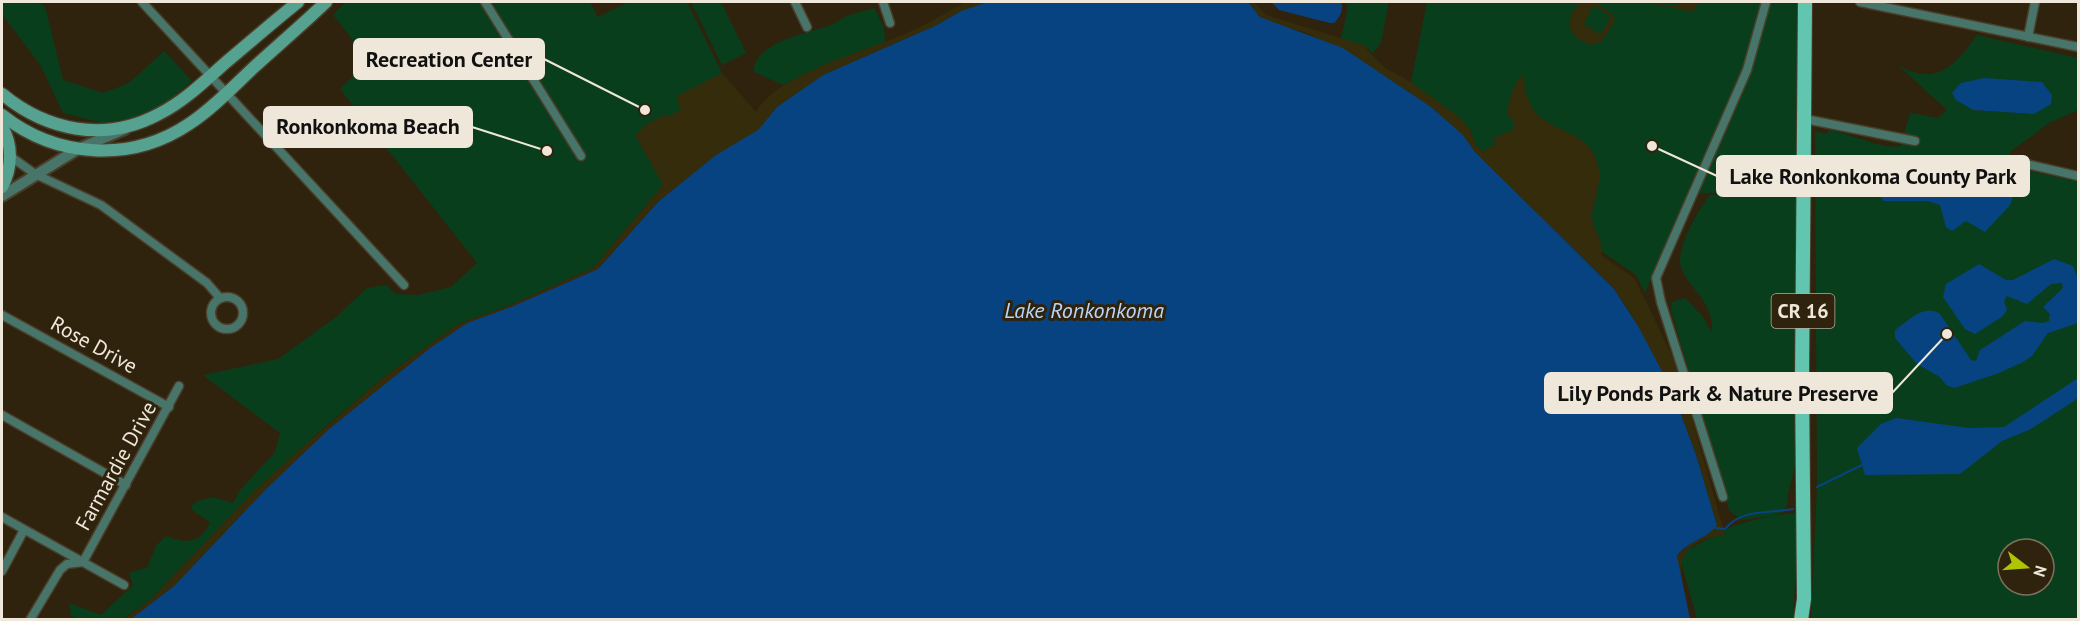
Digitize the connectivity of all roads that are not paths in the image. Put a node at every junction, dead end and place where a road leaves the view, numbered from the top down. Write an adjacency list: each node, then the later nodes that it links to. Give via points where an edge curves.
1 (142, 2): 17 (street)
2 (298, 2): 17 (main road)
3 (326, 2): 18 (main road)
4 (485, 2): 27 (street)
5 (795, 2): 14 (street)
6 (883, 2): 13 (street)
7 (1766, 2): 40 (street, via 1747,70 1656,278 1660,303)
8 (1805, 2): 21 (main road, CR 16)
9 (1860, 2): 12 (street)
10 (1914, 2): 12 (street)
11 (2035, 2): 15 (street)
12 (1912, 12): 15 (street)
13 (890, 23)
14 (807, 27)
15 (2028, 37): 16 (street)
16 (2079, 47)
17 (211, 75): 18 (street); 22 (main road, via 173,106)
18 (226, 93): 25 (main road, via 191,123 163,138 124,149); 33 (street)
19 (2, 94): 22 (main road, via 34,116 60,126 105,130)
20 (2, 115): 25 (main road, via 39,138)
21 (1805, 119): 24 (street); 47 (main road, CR 16)
22 (134, 125): 25 (street)
23 (2, 127): 26 (main road)
24 (1915, 141)
25 (78, 149): 29 (street)
26 (10, 156): 29 (street); 31 (main road)
27 (580, 156)
28 (2018, 162): 30 (street)
29 (35, 174): 32 (street); 34 (street, via 101,205 207,283)
30 (2079, 176)
31 (2, 187)
32 (2, 196)
33 (404, 285)
34 (220, 298)
35 (2, 315): 37 (street, Rose Drive)
36 (179, 386): 37 (street, Farmardie Drive)
37 (169, 407): 39 (street, Farmardie Drive)
38 (2, 415): 39 (street)
39 (126, 484): 43 (street, Farmardie Drive)
40 (1723, 497)
41 (2, 517): 42 (street)
42 (24, 530): 43 (street); 44 (street)
43 (83, 562): 45 (street); 46 (street, via 67,564 60,570)
44 (2, 571)
45 (124, 585)
46 (30, 620)
47 (1802, 620)

